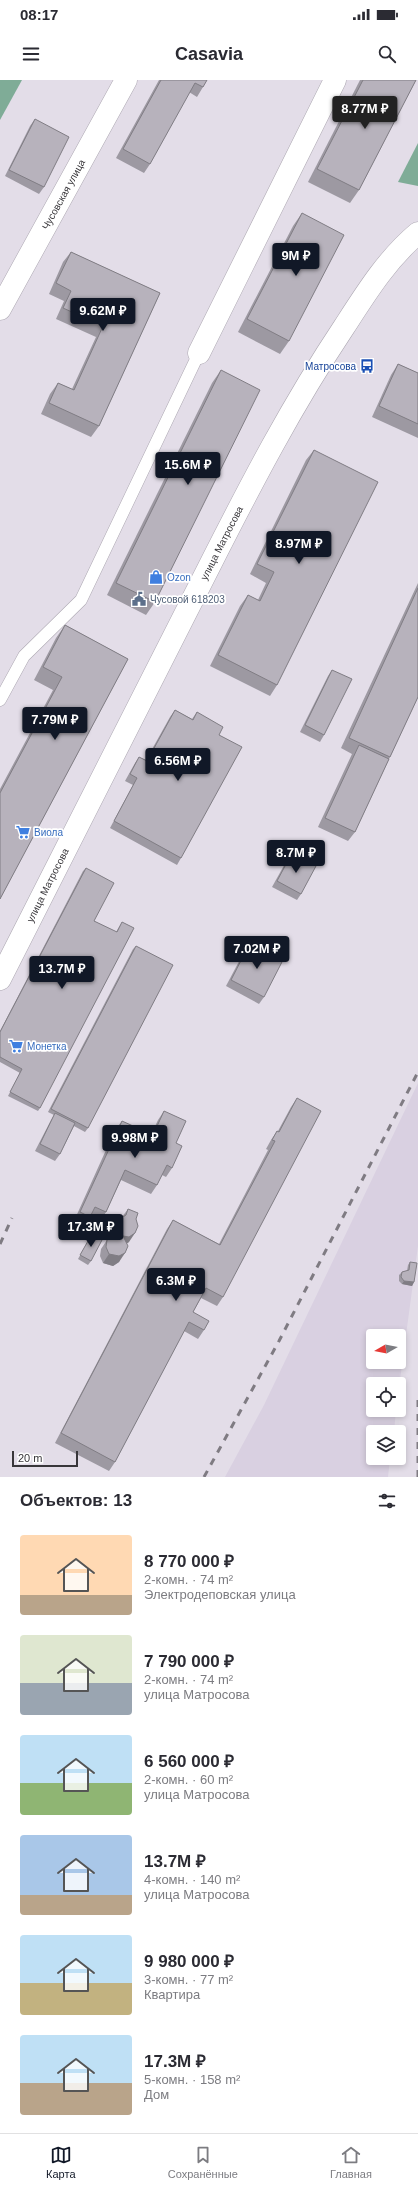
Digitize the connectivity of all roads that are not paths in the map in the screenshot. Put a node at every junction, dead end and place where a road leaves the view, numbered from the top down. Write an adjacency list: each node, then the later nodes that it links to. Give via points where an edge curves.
1 (126, 80): 4 (street, Чусовская улица)
2 (335, 80): 5 (street)
3 (418, 233): 7 (street, улица Матросова, via 399,251 364,296 319,364 266,454)
4 (0, 309)
5 (199, 353): 6 (lane, via 81,600 24,656)
6 (0, 700)
7 (1, 976)

